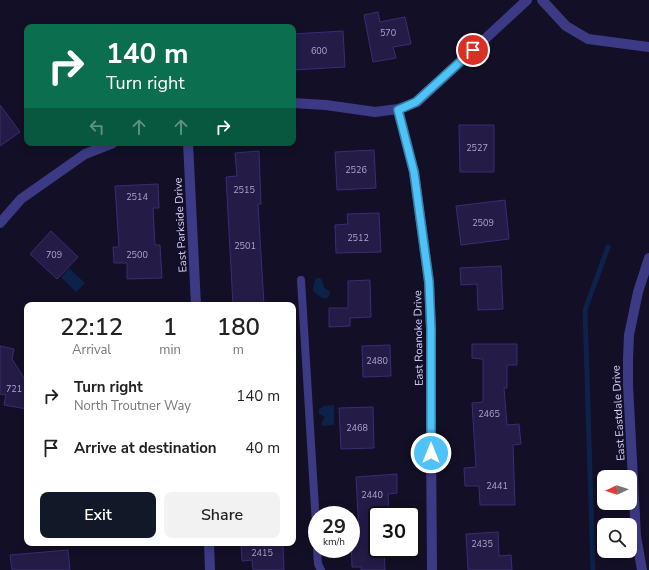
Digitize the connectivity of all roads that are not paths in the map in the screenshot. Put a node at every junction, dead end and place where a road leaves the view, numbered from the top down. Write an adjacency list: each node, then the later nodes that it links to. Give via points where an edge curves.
1 (527, 0): 5 (street, via 416,102)
2 (542, 0): 3 (street, via 566,26 588,39)
3 (649, 48)
4 (296, 103): 5 (street, via 326,104 375,112)
5 (398, 110): 17 (street, East Roanoke Drive, via 414,172 429,282)
6 (105, 146): 8 (street, via 85,154 34,190)
7 (188, 146): 11 (street, East Parkside Drive)
8 (0, 223)
9 (649, 258): 18 (street, East Eastdale Drive, via 638,292 629,335 628,359 636,536)
10 (301, 280): 12 (lane)
11 (196, 302)
12 (315, 506)
13 (209, 546): 15 (street)
14 (318, 558): 16 (lane)
15 (210, 570)
16 (321, 570)
17 (432, 570)
18 (642, 570)

